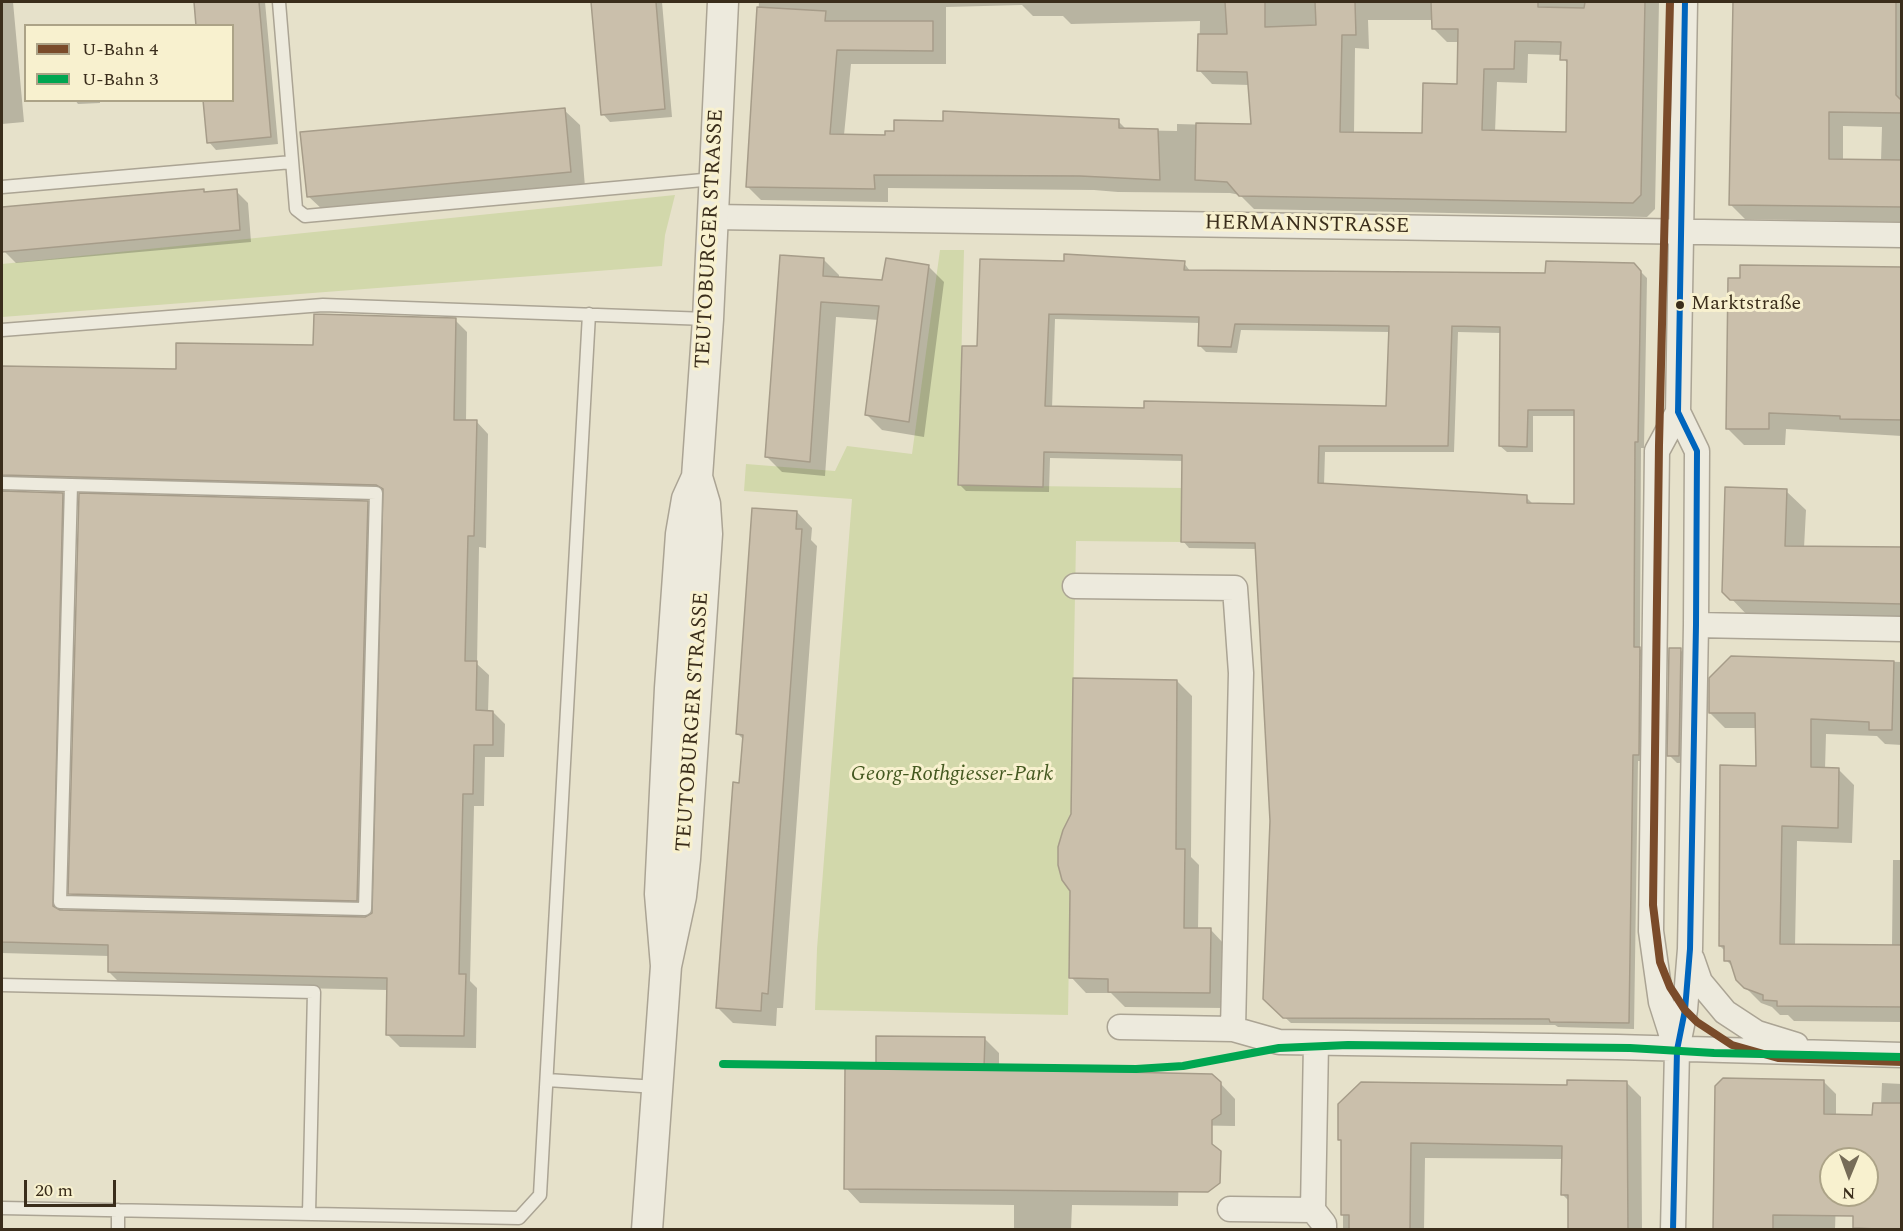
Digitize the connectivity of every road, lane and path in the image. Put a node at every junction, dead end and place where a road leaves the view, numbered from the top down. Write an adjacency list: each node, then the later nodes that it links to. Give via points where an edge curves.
1 (279, 2): 4 (lane)
2 (723, 2): 5 (street, TEUTOBURGER STRASSE)
3 (1685, 2): 8 (street)
4 (292, 162): 5 (lane, via 296,209 305,216); 6 (lane)
5 (714, 179): 7 (street, TEUTOBURGER STRASSE)
6 (2, 187)
7 (713, 216): 8 (street, HERMANNSTRASSE); 11 (street, TEUTOBURGER STRASSE)
8 (1682, 232): 9 (street, HERMANNSTRASSE); 13 (street)
9 (1902, 235)
10 (589, 314): 11 (lane); 12 (lane, via 323,305); 27 (lane)
11 (708, 319): 28 (street, TEUTOBURGER STRASSE, via 697,477 687,499 681,534 670,688 660,882 666,966)
12 (2, 330)
13 (1678, 412): 17 (street, via 1697,451); 24 (street, via 1657,451 1651,931 1661,1002)
14 (2, 483): 15 (lane)
15 (71, 485): 15 (lane, via 60,902 365,909 376,493)
16 (1075, 586): 22 (street, via 1234,588 1241,673)
17 (1696, 625): 18 (street); 19 (street)
18 (1902, 630)
19 (1690, 950): 24 (street); 25 (street, via 1706,992 1739,1024 1776,1040)
20 (2, 985): 32 (lane, via 314,992)
21 (1120, 1027): 22 (street)
22 (1233, 1029): 23 (street, via 1267,1041)
23 (1316, 1043): 24 (street); 33 (street)
24 (1677, 1050): 25 (street); 36 (street)
25 (1833, 1054): 26 (street)
26 (1902, 1055)
27 (547, 1080): 28 (lane); 32 (lane, via 540,1195 519,1218)
28 (657, 1087): 35 (street, TEUTOBURGER STRASSE)
29 (2, 1208): 31 (lane)
30 (1230, 1209): 33 (street)
31 (118, 1210): 32 (lane); 34 (lane)
32 (309, 1214)
33 (1319, 1220)
34 (118, 1230)
35 (647, 1230)
36 (1673, 1230)

